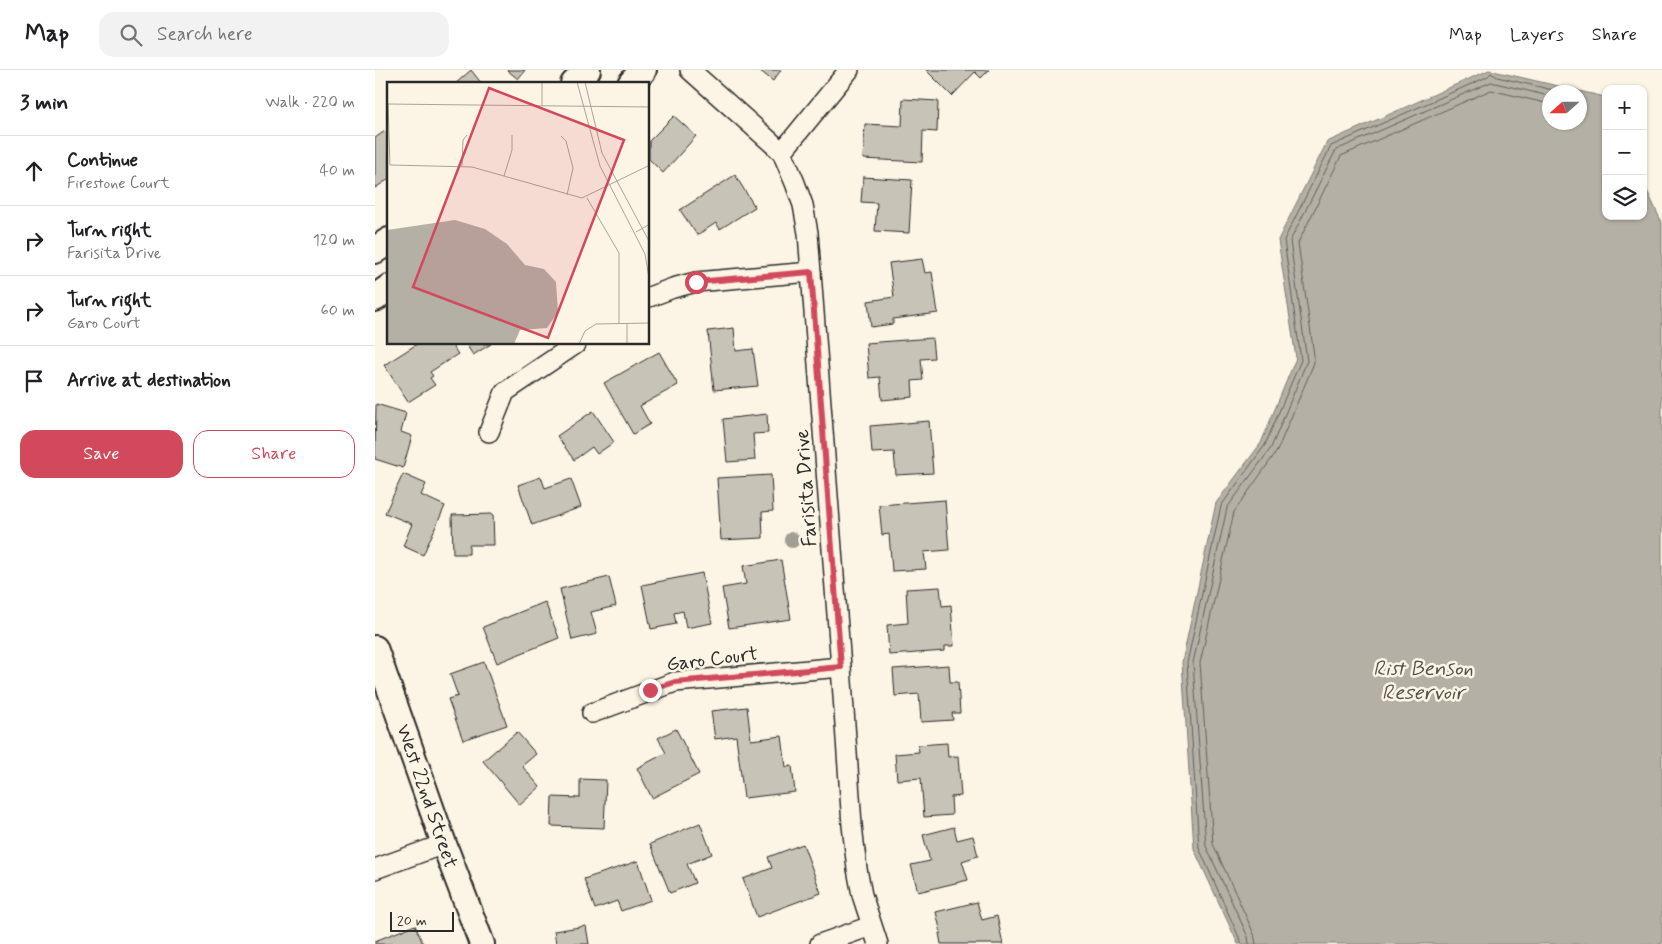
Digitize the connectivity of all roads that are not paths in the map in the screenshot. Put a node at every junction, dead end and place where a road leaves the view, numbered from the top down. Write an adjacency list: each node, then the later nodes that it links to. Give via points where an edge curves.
1 (587, 70): 5 (main road)
2 (643, 70): 6 (main road)
3 (690, 70): 7 (street, Farisita Drive)
4 (849, 70): 7 (street)
5 (576, 82)
6 (633, 82)
7 (782, 152): 10 (street, Farisita Drive, via 803,205)
8 (387, 242): 9 (main road)
9 (375, 250)
10 (811, 272): 12 (street, via 696,282); 17 (street, Farisita Drive)
11 (387, 289): 13 (main road)
12 (650, 297)
13 (375, 298)
14 (575, 345): 15 (street, via 505,392)
15 (489, 432)
16 (375, 648): 19 (street, West 22nd Street)
17 (841, 667): 18 (street, Garo Court, via 675,682); 21 (street, Farisita Drive, via 851,825 862,895)
18 (592, 713)
19 (444, 844): 20 (street); 22 (street, West 22nd Street)
20 (375, 869)
21 (871, 926): 23 (street); 24 (street, Farisita Drive)
22 (482, 944)
23 (820, 944)
24 (878, 944)

